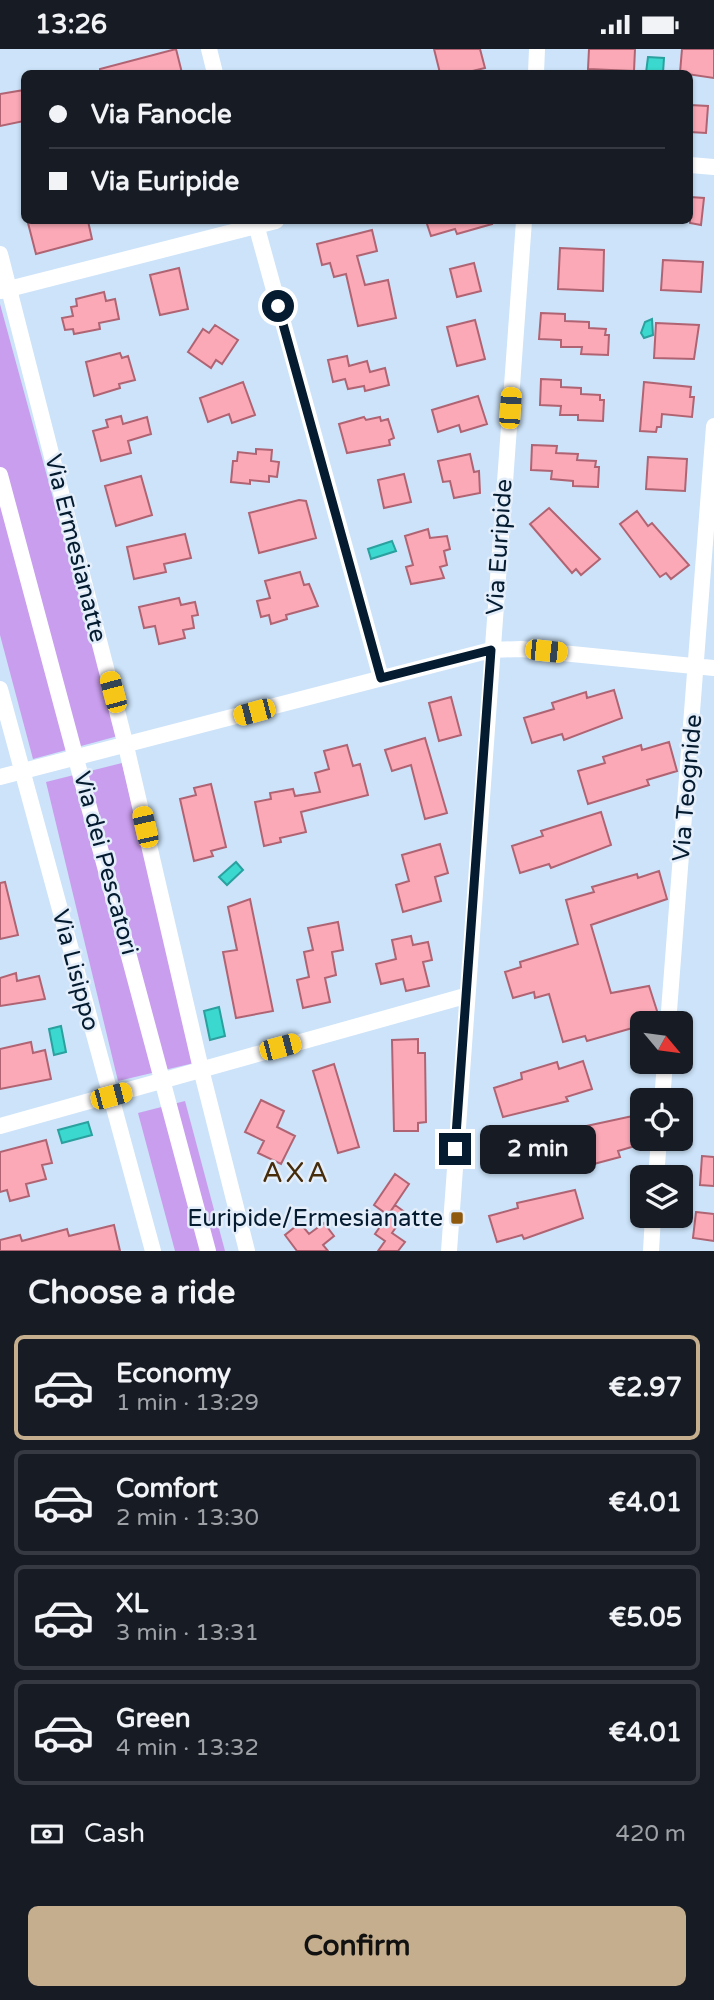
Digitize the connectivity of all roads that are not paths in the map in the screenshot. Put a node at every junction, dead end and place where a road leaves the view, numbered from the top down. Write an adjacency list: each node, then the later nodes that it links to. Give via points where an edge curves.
1 (209, 49): 3 (street)
2 (537, 49): 4 (street)
3 (214, 70)
4 (536, 70)
5 (693, 165): 6 (street)
6 (714, 167)
7 (252, 224): 11 (street)
8 (256, 224): 17 (street)
9 (524, 224): 14 (street, Via Euripide)
10 (0, 254): 11 (street, Via Ermesianatte)
11 (5, 290): 19 (street, Via Ermesianatte)
12 (714, 426): 15 (street, Via Teognide)
13 (0, 475): 20 (street, Via dei Pescatori)
14 (491, 650): 15 (street); 17 (street); 23 (street, Via Euripide)
15 (697, 666): 16 (street); 24 (street, Via Teognide)
16 (714, 668)
17 (381, 678): 19 (street)
18 (0, 689): 21 (street, Via Lisippo)
19 (126, 746): 20 (street); 25 (street, Via Ermesianatte)
20 (78, 758): 21 (street); 26 (street, Via dei Pescatori)
21 (21, 771): 22 (street); 27 (street, Via Lisippo)
22 (0, 777)
23 (465, 996): 25 (street); 33 (street, Via Euripide)
24 (669, 1011)
25 (201, 1069): 26 (street); 32 (street, Via Ermesianatte)
26 (164, 1081): 27 (street); 31 (street, Via dei Pescatori)
27 (111, 1096): 28 (street); 30 (street, Via Lisippo)
28 (0, 1126)
29 (652, 1228): 34 (street)
30 (153, 1251)
31 (208, 1251)
32 (247, 1251)
33 (449, 1251)
34 (651, 1251)

